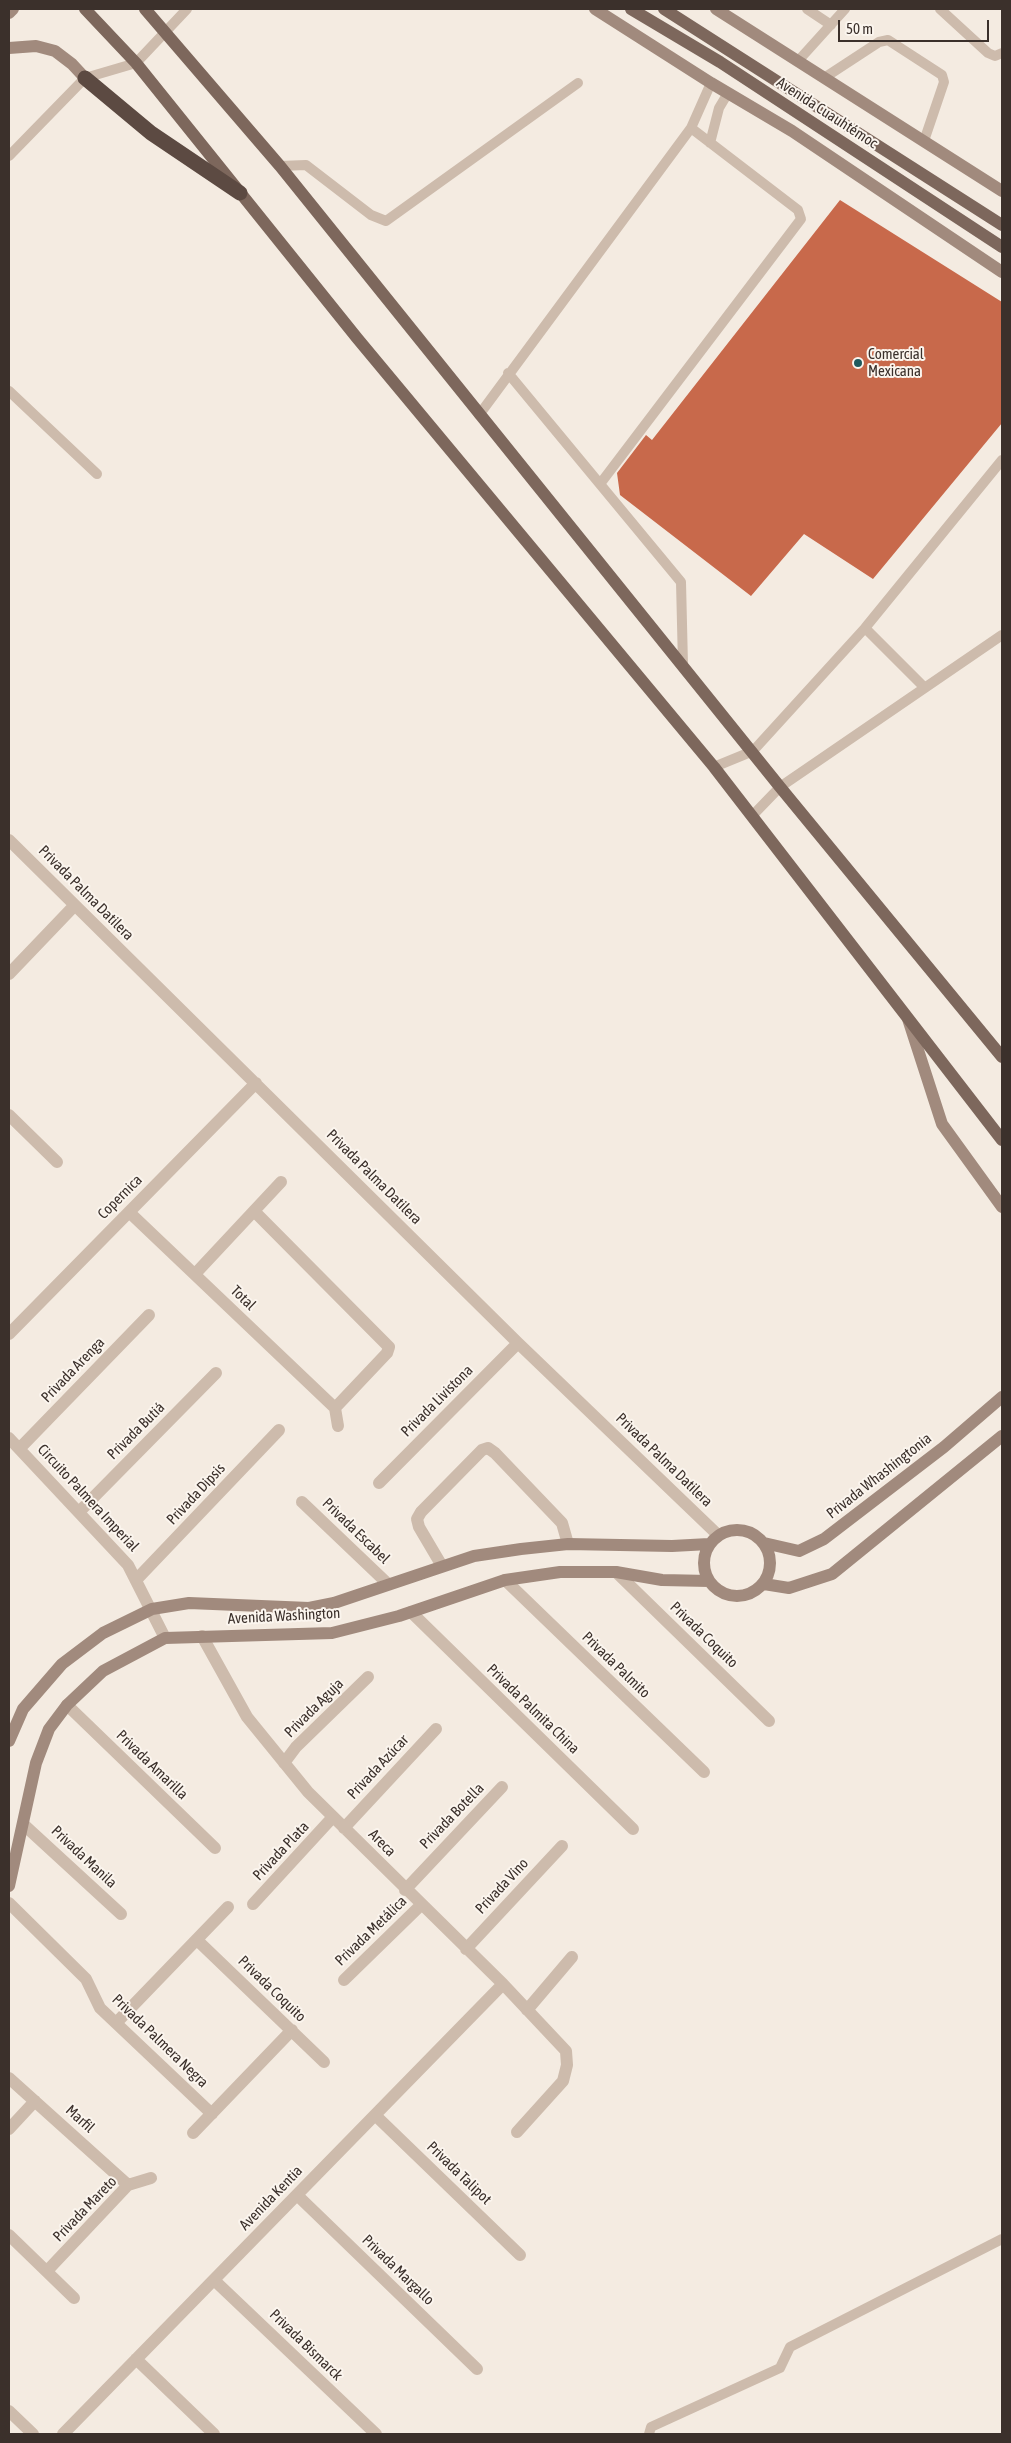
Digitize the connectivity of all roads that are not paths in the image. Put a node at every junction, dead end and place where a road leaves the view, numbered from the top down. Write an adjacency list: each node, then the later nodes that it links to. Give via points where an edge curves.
1 (13, 9): 12 (main road)
2 (84, 9): 18 (main road)
3 (145, 9): 14 (main road)
4 (188, 9): 14 (lane)
5 (595, 9): 22 (main road)
6 (631, 9): 34 (main road, Avenida Cuauhtémoc, via 720,62)
7 (664, 9): 33 (main road, Avenida Cuauhtémoc)
8 (716, 9): 17 (main road, Avenida Cuauhtémoc)
9 (807, 9): 13 (lane)
10 (845, 9): 13 (lane)
11 (940, 9): 16 (lane, via 988,54)
12 (9, 13)
13 (831, 25): 17 (lane)
14 (166, 31): 18 (lane); 30 (main road)
15 (9, 48): 19 (main road, via 36,46 54,51)
16 (1002, 54)
17 (798, 61): 20 (main road, Avenida Cuauhtémoc)
18 (136, 63): 19 (lane); 32 (main road)
19 (85, 78): 29 (lane); 32 (highway, via 151,132)
20 (824, 78): 27 (main road, Avenida Cuauhtémoc); 27 (lane, via 888,40 942,75 944,82)
21 (578, 83): 30 (lane, via 386,221 371,215 306,165)
22 (712, 83): 23 (main road); 24 (lane)
23 (728, 93): 25 (lane); 35 (main road, via 792,131)
24 (705, 101): 25 (lane); 26 (lane)
25 (719, 108): 28 (lane)
26 (691, 128): 28 (lane); 36 (lane)
27 (924, 141): 31 (main road, Avenida Cuauhtémoc)
28 (710, 143): 41 (lane, via 798,210 801,219)
29 (9, 156)
30 (280, 166): 38 (main road)
31 (1002, 191)
32 (240, 193): 47 (main road, via 363,346)
33 (1002, 225)
34 (1002, 247)
35 (1002, 272)
36 (508, 373): 38 (lane); 41 (lane)
37 (9, 391): 40 (lane)
38 (479, 415): 44 (main road)
39 (1002, 460): 42 (lane)
40 (97, 474)
41 (600, 484): 44 (lane, via 681,582)
42 (865, 628): 45 (lane); 46 (lane)
43 (1002, 635): 45 (lane)
44 (683, 665): 46 (main road)
45 (925, 688): 48 (lane)
46 (753, 751): 47 (lane); 48 (main road)
47 (714, 767): 49 (main road)
48 (780, 787): 49 (lane); 54 (main road)
49 (752, 816): 53 (main road)
50 (9, 840): 51 (street, Privada Palma Datilera)
51 (75, 905): 52 (street); 55 (street, Privada Palma Datilera)
52 (9, 974)
53 (908, 1020): 57 (main road); 60 (main road, via 942,1124)
54 (1002, 1057)
55 (256, 1083): 62 (street, Copernica); 66 (street, Privada Palma Datilera)
56 (9, 1115): 58 (street)
57 (1002, 1140)
58 (57, 1162)
59 (281, 1182): 61 (street)
60 (1002, 1207)
61 (254, 1211): 63 (street); 69 (street, via 389,1347)
62 (129, 1212): 63 (street, Total); 65 (street, Copernica)
63 (194, 1274): 69 (street, Total)
64 (149, 1315): 74 (street, Privada Arenga)
65 (9, 1334)
66 (518, 1342): 75 (street, Privada Livistona); 78 (street, Privada Palma Datilera)
67 (216, 1373): 77 (street, Privada Butiá)
68 (1002, 1396): 79 (main road, Privada Whashingtonia, via 944,1447 824,1539 799,1551)
69 (335, 1408): 70 (street)
70 (338, 1426)
71 (279, 1430): 83 (street, Privada Dipsis)
72 (1002, 1436): 87 (main road, via 832,1574 789,1588)
73 (9, 1438): 74 (street, Circuito Palmera Imperial)
74 (20, 1448): 77 (street, Circuito Palmera Imperial)
75 (379, 1483)
76 (302, 1502): 86 (street, Privada Escabel)
77 (79, 1512): 83 (street, Circuito Palmera Imperial, via 128,1565)
78 (714, 1540): 79 (main road, via 730,1530 743,1530); 80 (main road, Avenida Washington, via 672,1546); 85 (main road, via 704,1563)
79 (764, 1543): 87 (main road, via 771,1564)
80 (568, 1544): 81 (main road, Avenida Washington, via 474,1556); 81 (street, via 562,1523 488,1448 482,1450 417,1519)
81 (442, 1566): 86 (main road, Avenida Washington)
82 (616, 1572): 84 (main road, Avenida Washington, via 560,1572); 85 (main road, Avenida Washington, via 662,1580); 94 (street, Privada Coquito)
83 (136, 1580): 88 (street, Circuito Palmera Imperial)
84 (505, 1580): 89 (main road, Avenida Washington); 98 (street, Privada Palmito)
85 (709, 1581): 87 (main road, via 725,1595 736,1597 746,1596)
86 (388, 1584): 88 (main road, Avenida Washington, via 309,1608 189,1603)
87 (764, 1584)
88 (152, 1609): 91 (street, Circuito Palmera Imperial); 96 (main road, Avenida Washington, via 103,1633 62,1664 23,1709)
89 (411, 1612): 90 (main road, Avenida Washington, via 332,1633); 103 (street, Privada Palmita China)
90 (202, 1636): 91 (main road, Avenida Washington); 97 (street, Areca, via 247,1717)
91 (165, 1638): 93 (main road, Avenida Washington, via 102,1671)
92 (368, 1677): 97 (street, Privada Aguja, via 296,1747)
93 (67, 1704): 101 (main road, Avenida Washington, via 49,1729 36,1763); 105 (street, Privada Amarilla)
94 (769, 1721)
95 (436, 1729): 102 (street, Privada Azúcar)
96 (9, 1741)
97 (284, 1763): 100 (street, Areca)
98 (704, 1772)
99 (502, 1787): 107 (street, Privada Botella)
100 (332, 1818): 102 (street, Areca); 109 (street, Privada Plata)
101 (24, 1824): 106 (main road, Avenida Washington); 112 (street, Privada Manila)
102 (344, 1828): 107 (street, Areca)
103 (634, 1829)
104 (562, 1846): 114 (street, Privada Vino)
105 (215, 1848)
106 (9, 1886)
107 (405, 1890): 110 (street, Areca)
108 (9, 1903): 119 (street, Privada Palmera Negra, via 86,1979 100,2008)
109 (253, 1904)
110 (421, 1905): 114 (street, Areca); 116 (street, Privada Metálica)
111 (228, 1907): 113 (street)
112 (121, 1914)
113 (197, 1940): 119 (street); 120 (street, Privada Coquito)
114 (466, 1949): 117 (street, Areca)
115 (572, 1957): 118 (street)
116 (344, 1980)
117 (503, 1984): 118 (street, Areca); 125 (street, Avenida Kentia)
118 (527, 2010): 127 (street, Areca, via 566,2051 567,2065 563,2081)
119 (117, 2022): 124 (street, Privada Palmera Negra)
120 (292, 2030): 121 (street, Privada Coquito); 124 (street)
121 (324, 2062)
122 (9, 2078): 123 (street, Marfil)
123 (35, 2101): 126 (street); 130 (street, Marfil)
124 (212, 2114): 128 (street)
125 (375, 2115): 131 (street, Avenida Kentia); 134 (street, Privada Talipot)
126 (9, 2129)
127 (517, 2132)
128 (193, 2133)
129 (151, 2178): 130 (street, Privada Mareto)
130 (128, 2185): 135 (street, Privada Mareto)
131 (297, 2194): 136 (street, Avenida Kentia); 139 (street, Privada Margallo)
132 (9, 2235): 135 (street)
133 (1002, 2239): 145 (lane, via 790,2348 780,2368 651,2427)
134 (520, 2255)
135 (47, 2271): 137 (street)
136 (214, 2280): 138 (street, Avenida Kentia); 144 (street, Privada Bismarck)
137 (74, 2298)
138 (136, 2359): 142 (street, Avenida Kentia); 143 (street)
139 (477, 2369)
140 (9, 2411): 141 (street)
141 (33, 2434)
142 (63, 2434)
143 (214, 2434)
144 (376, 2434)
145 (649, 2434)

